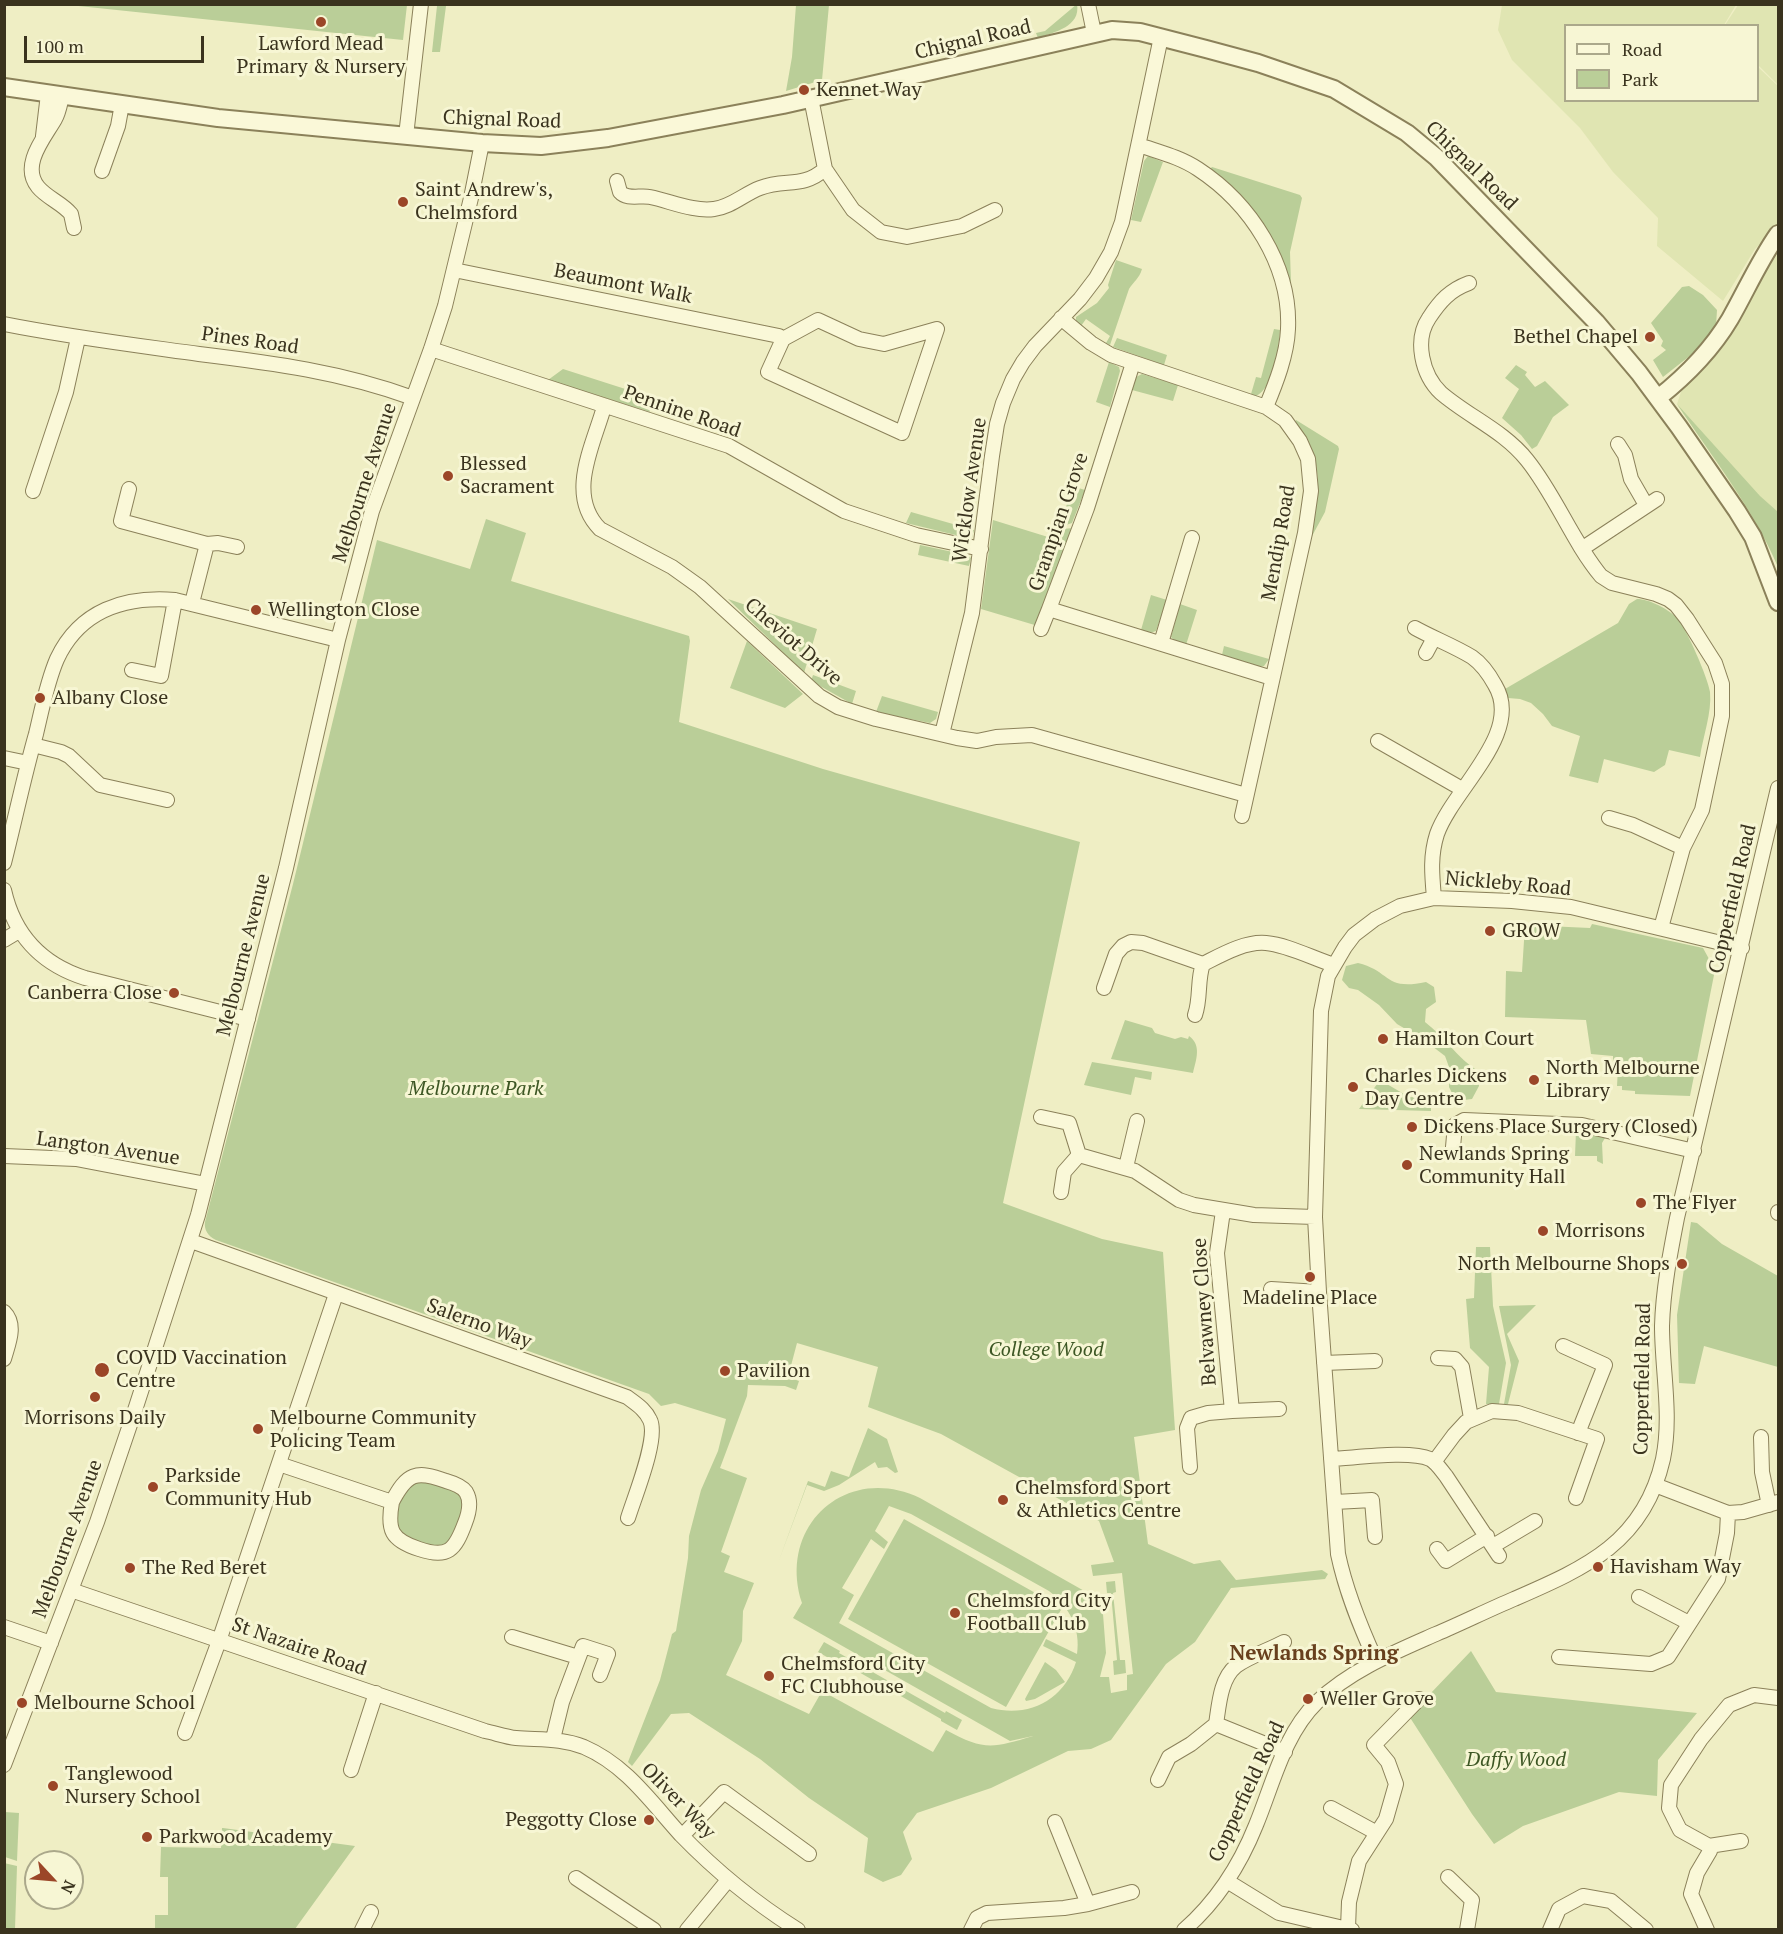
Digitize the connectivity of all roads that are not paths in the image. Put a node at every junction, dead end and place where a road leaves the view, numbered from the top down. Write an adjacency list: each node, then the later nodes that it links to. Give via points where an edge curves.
1 (421, 4): 9 (street)
2 (1088, 4): 3 (street)
3 (1094, 33): 4 (street, Chignal Road, via 1126,30); 7 (street, Chignal Road)
4 (1161, 37): 11 (street, Wicklow Avenue); 27 (street, Chignal Road, via 1258,63 1334,89 1407,133 1436,157 1596,322)
5 (4, 87): 6 (street, Chignal Road)
6 (55, 95): 8 (street, Chignal Road); 16 (street, via 32,166 34,181 71,214)
7 (811, 98): 10 (street, Chignal Road, via 556,145); 12 (street)
8 (122, 104): 9 (street, Chignal Road, via 218,118); 13 (street)
9 (406, 136): 10 (street, Chignal Road)
10 (482, 143): 18 (street, Melbourne Avenue)
11 (1139, 145): 20 (street, Wicklow Avenue, via 1122,222 1111,252 1096,278); 29 (street, via 1174,157 1216,182 1258,228 1269,247 1282,279 1288,327 1287,346)
12 (825, 169): 14 (street, via 803,182 760,188 714,209 622,195); 15 (street, via 853,210 881,232 907,237 962,225)
13 (102, 171)
14 (617, 181)
15 (995, 210)
16 (74, 228)
17 (1779, 234): 27 (street, via 1709,350)
18 (454, 270): 23 (street, Beaumont Walk); 24 (street, Melbourne Avenue)
19 (1469, 283): 36 (street, via 1455,288 1439,302 1424,326 1420,348 1426,371 1440,392 1511,442 1529,462)
20 (1061, 318): 25 (street, Mendip Road, via 1091,343); 37 (street, Wicklow Avenue, via 1023,362 1004,402 997,424)
21 (4, 324): 22 (street, Pines Road)
22 (78, 338): 26 (street, Pines Road, via 336,375); 32 (street, via 66,392)
23 (783, 339): 23 (street, via 818,320 859,339 884,344 937,329 902,433 768,372)
24 (431, 349): 26 (street, Melbourne Avenue); 28 (street, Pennine Road)
25 (1133, 363): 29 (street, Mendip Road); 41 (street, Grampian Grove, via 1087,508)
26 (413, 398): 45 (street, Melbourne Avenue, via 372,511)
27 (1658, 398): 40 (street, Chignal Road, via 1753,537)
28 (604, 406): 37 (street, Pennine Road, via 729,446 844,511 916,535); 50 (street, Cheviot Drive, via 582,480 582,498 600,529 700,586 819,696 838,707 876,719)
29 (1266, 407): 49 (street, Mendip Road, via 1289,424 1300,441 1308,459 1311,491)
30 (1618, 444): 36 (street, via 1631,479 1652,502)
31 (129, 489): 34 (street, via 121,521)
32 (33, 491)
33 (1192, 538): 46 (street)
34 (207, 544): 35 (street); 39 (street)
35 (237, 547)
36 (1583, 548): 62 (street, via 1601,576 1612,583 1656,594 1676,605 1715,663 1722,684 1722,716 1713,766 1702,810)
37 (981, 549): 50 (street, Wicklow Avenue, via 972,613)
38 (176, 600): 39 (street); 48 (street, via 160,676); 52 (street, via 129,600 106,609 81,626 57,660)
39 (192, 603): 45 (street)
40 (1778, 603)
41 (1049, 609): 43 (street); 46 (street, Grampian Grove)
42 (1414, 628): 44 (street)
43 (1041, 629)
44 (1434, 638): 47 (street); 56 (street, via 1473,658 1490,674 1502,697 1501,725 1494,744)
45 (338, 640): 74 (street, Melbourne Avenue)
46 (1161, 643): 49 (street, Grampian Grove)
47 (1426, 653)
48 (132, 670)
49 (1272, 678): 57 (street, Mendip Road)
50 (942, 734): 57 (street, Cheviot Drive, via 977,741 1032,735)
51 (1378, 741): 56 (street)
52 (33, 745): 54 (street); 58 (street, via 69,756 100,784)
53 (4, 758): 54 (street)
54 (28, 763): 63 (street)
55 (1779, 788): 60 (street, Copperfield Road)
56 (1462, 789): 65 (street, via 1432,849)
57 (1246, 795): 59 (street, Mendip Road)
58 (167, 800)
59 (1242, 816)
60 (1776, 816): 69 (street, Copperfield Road)
61 (1609, 818): 62 (street)
62 (1683, 848): 66 (street)
63 (4, 863)
64 (4, 890): 67 (street)
65 (1434, 897): 66 (street, Nickleby Road, via 1571,907); 71 (street, Nickleby Road, via 1375,918 1354,935)
66 (1661, 928): 69 (street, Nickleby Road)
67 (19, 931): 68 (street); 74 (street, via 44,956 72,973)
68 (4, 940)
69 (1742, 948): 78 (street, Copperfield Road)
70 (1203, 964): 71 (street, via 1264,943); 72 (street, via 1131,942 1116,954); 73 (street)
71 (1334, 965): 85 (street, Nickleby Road, via 1321,1011)
72 (1104, 988)
73 (1195, 1015)
74 (248, 1019): 82 (street, Melbourne Avenue)
75 (1041, 1117): 79 (street, via 1069,1123)
76 (1137, 1121): 81 (street)
77 (1453, 1147): 78 (street, via 1455,1125 1464,1120 1582,1125)
78 (1694, 1150): 105 (street, Copperfield Road, via 1667,1274 1662,1327 1666,1429 1663,1460)
79 (1079, 1155): 81 (street); 83 (street, via 1064,1172)
80 (4, 1156): 82 (street, Langton Avenue, via 76,1159)
81 (1126, 1167): 84 (street, via 1179,1200)
82 (206, 1184): 86 (street, Melbourne Avenue)
83 (1061, 1192)
84 (1223, 1210): 85 (street, via 1272,1217); 97 (street, Belvawney Close, via 1217,1252)
85 (1316, 1217): 88 (street, Nickleby Road)
86 (190, 1241): 89 (street, Salerno Way); 116 (street, Melbourne Avenue)
87 (1271, 1289): 88 (street)
88 (1319, 1292): 95 (street, Nickleby Road)
89 (336, 1294): 103 (street); 111 (street, Salerno Way, via 627,1397 642,1408 652,1421 652,1443)
90 (4, 1312): 93 (street, via 11,1330)
91 (1563, 1346): 99 (street, via 1605,1365)
92 (1438, 1358): 98 (street, via 1455,1359 1462,1366)
93 (4, 1359)
94 (1375, 1361): 95 (street)
95 (1324, 1363): 101 (street, Nickleby Road)
96 (1279, 1409): 97 (street, Belvawney Close)
97 (1232, 1411): 104 (street, Belvawney Close, via 1191,1418 1187,1428)
98 (1471, 1419): 99 (street, via 1492,1411 1509,1411); 102 (street, via 1454,1434)
99 (1578, 1433): 106 (street, via 1597,1438)
100 (1761, 1437): 109 (street, via 1762,1472)
101 (1331, 1459): 102 (street, via 1407,1455); 108 (street, Nickleby Road)
102 (1434, 1462): 114 (street)
103 (279, 1464): 107 (street); 121 (street)
104 (1190, 1467)
105 (1655, 1485): 110 (street); 126 (street, Copperfield Road, via 1623,1537 1593,1562)
106 (1576, 1498)
107 (392, 1502): 107 (street, via 389,1522 395,1536 406,1545 432,1554 447,1552 455,1546 469,1504 463,1489 429,1474 406,1480)
108 (1335, 1502): 113 (street, via 1372,1500); 126 (street, Nickleby Road, via 1344,1580)
109 (1774, 1504): 110 (street)
110 (1728, 1513): 118 (street, via 1718,1579)
111 (628, 1518)
112 (1535, 1521): 114 (street)
113 (1375, 1537)
114 (1493, 1546): 115 (street, via 1446,1561)
115 (1437, 1549)
116 (71, 1590): 121 (street, St Nazaire Road); 123 (street, Melbourne Avenue)
117 (1639, 1597): 118 (street)
118 (1689, 1623): 125 (street, via 1668,1657 1651,1664)
119 (4, 1627): 123 (street)
120 (512, 1637): 124 (street)
121 (219, 1641): 128 (street, St Nazaire Road); 132 (street)
122 (1284, 1642): 131 (street, via 1235,1667 1221,1694)
123 (51, 1643): 136 (street, Melbourne Avenue)
124 (578, 1657): 127 (street, via 583,1646 608,1654); 134 (street)
125 (1559, 1657)
126 (1376, 1660): 135 (street, Copperfield Road, via 1345,1678 1315,1704)
127 (600, 1675)
128 (376, 1693): 133 (street, St Nazaire Road); 137 (street)
129 (1779, 1698): 144 (street, via 1754,1695 1729,1705 1671,1785 1669,1808 1680,1830)
130 (1419, 1699): 141 (street, via 1374,1745 1388,1762 1396,1784 1386,1819)
131 (1216, 1724): 135 (street); 138 (street, via 1169,1757)
132 (185, 1733)
133 (514, 1738): 134 (street, Oliver Way)
134 (553, 1738): 142 (street, Oliver Way, via 610,1760)
135 (1285, 1752): 149 (street, Copperfield Road, via 1255,1827)
136 (4, 1766)
137 (351, 1770)
138 (1158, 1780)
139 (1331, 1808): 141 (street)
140 (1055, 1821): 151 (street)
141 (1377, 1833): 159 (street, via 1359,1861 1349,1902)
142 (682, 1836): 145 (street, via 724,1792); 148 (street, Oliver Way)
143 (1741, 1841): 144 (street)
144 (1709, 1846): 163 (street, via 1691,1894)
145 (809, 1854)
146 (1448, 1877): 160 (street, via 1472,1900)
147 (576, 1878): 154 (street)
148 (728, 1880): 155 (street); 156 (street, Oliver Way)
149 (1227, 1881): 158 (street, Copperfield Road); 159 (street, via 1279,1913)
150 (1132, 1892): 151 (street)
151 (1088, 1904): 157 (street, via 987,1913 977,1918)
152 (371, 1912): 153 (street)
153 (362, 1929)
154 (654, 1929)
155 (687, 1929)
156 (798, 1929)
157 (971, 1929)
158 (1184, 1929)
159 (1350, 1929)
160 (1467, 1929)
161 (1550, 1929): 162 (street, via 1559,1909 1583,1896 1611,1901)
162 (1647, 1929)
163 (1707, 1929)

